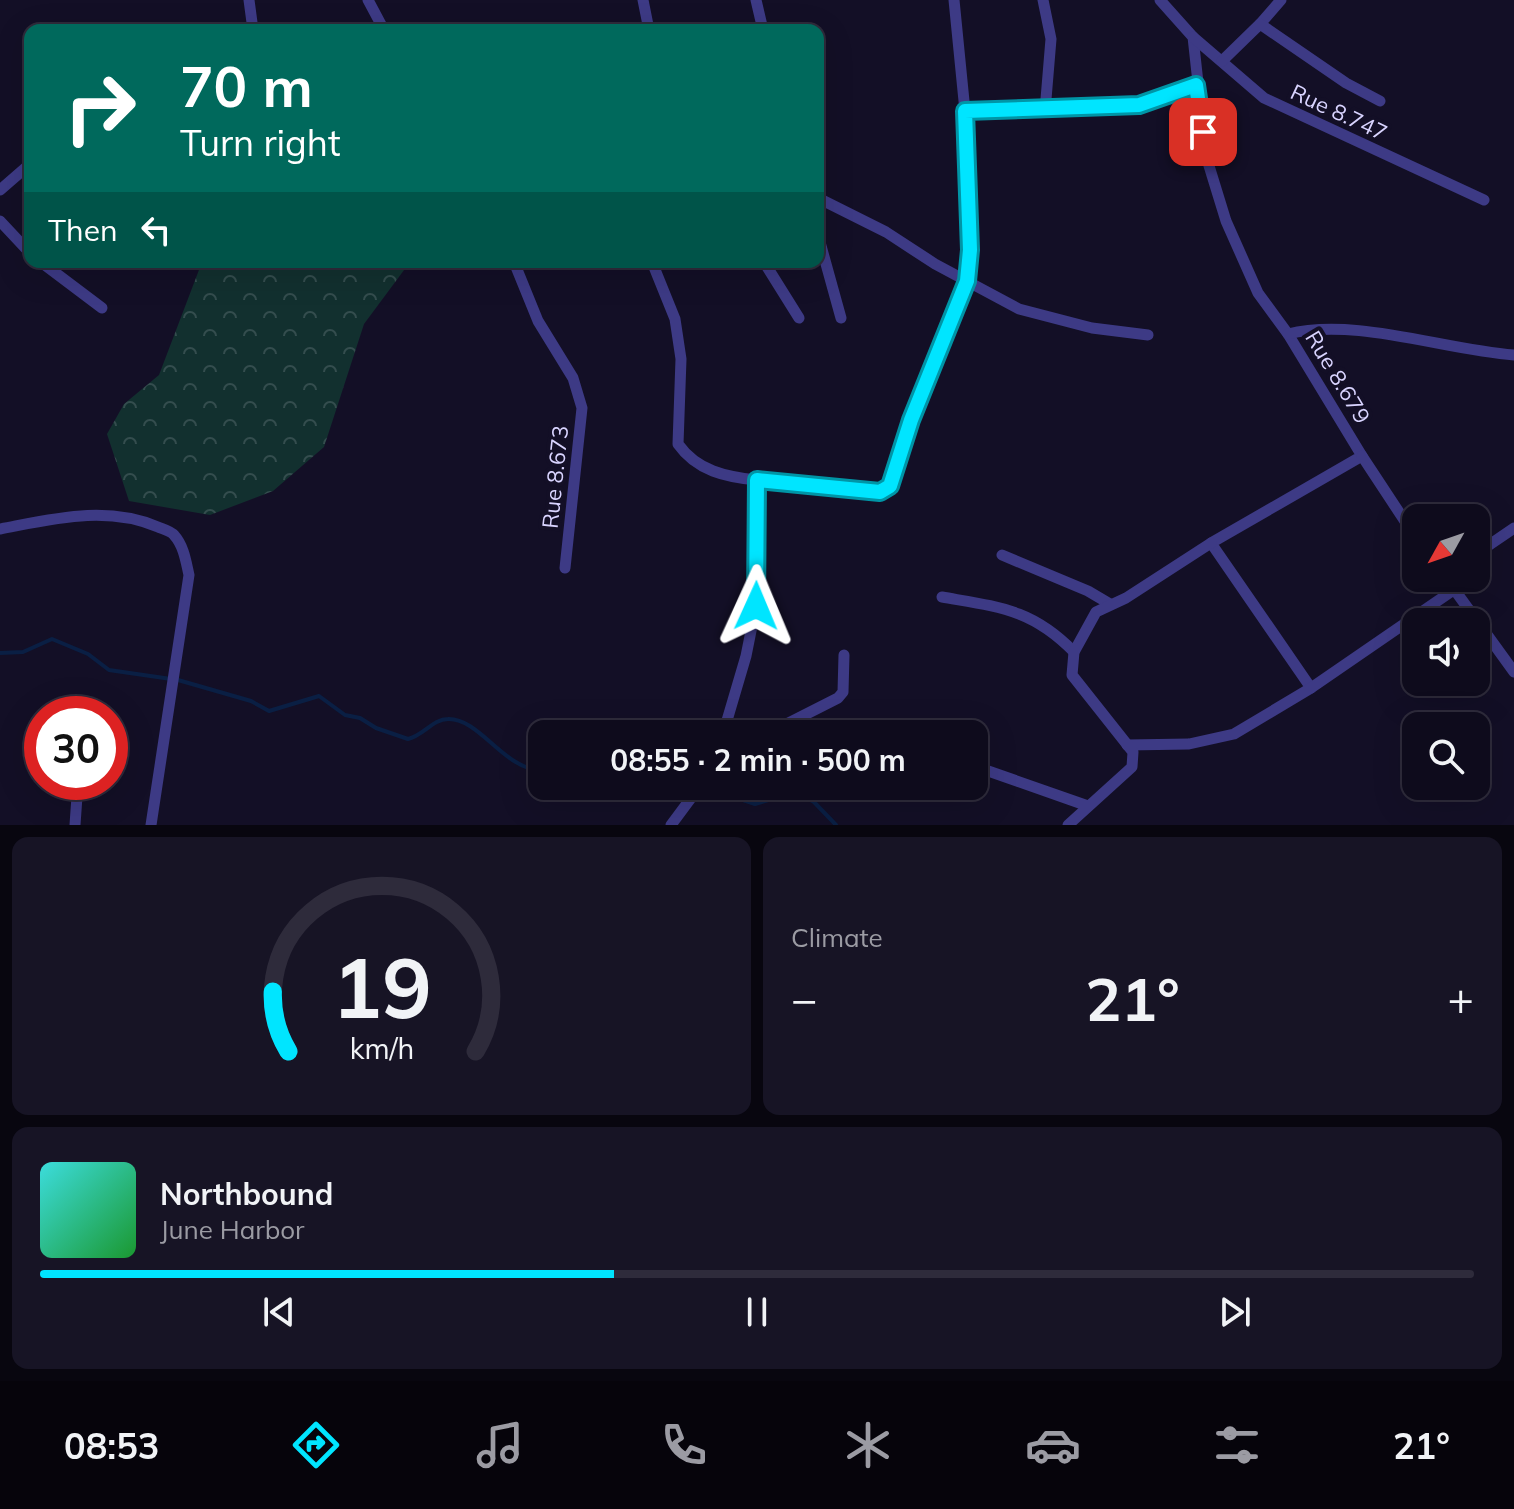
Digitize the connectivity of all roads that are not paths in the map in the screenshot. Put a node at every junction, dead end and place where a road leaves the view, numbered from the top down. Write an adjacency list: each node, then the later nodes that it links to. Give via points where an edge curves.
1 (249, 0): 9 (street)
2 (368, 0): 10 (street)
3 (643, 0): 11 (street)
4 (756, 0): 12 (street)
5 (954, 0): 18 (street)
6 (1043, 0): 19 (street, via 1051,39)
7 (1160, 0): 14 (street)
8 (1281, 0): 13 (street)
9 (252, 24)
10 (381, 24)
11 (648, 24)
12 (762, 24)
13 (1260, 24): 15 (street); 17 (street)
14 (1193, 37): 15 (street, Rue 8.747); 16 (street, Rue 8.679)
15 (1222, 61): 22 (street, Rue 8.747, via 1264,98)
16 (1196, 85): 19 (street, via 1139,105); 35 (street, Rue 8.679, via 1206,156 1226,221 1258,293)
17 (1380, 101)
18 (965, 111): 19 (street); 31 (street)
19 (1045, 111)
20 (24, 169): 21 (street)
21 (0, 190)
22 (1484, 200)
23 (824, 201): 31 (street)
24 (0, 221): 25 (street)
25 (24, 247)
26 (824, 257): 34 (street)
27 (49, 268): 32 (street)
28 (516, 268): 46 (street, Rue 8.673, via 538,321 573,378 582,408)
29 (654, 268): 39 (street, via 675,319 681,359 678,444 700,466)
30 (768, 268): 33 (street)
31 (967, 281): 36 (street, via 1019,309 1092,328); 39 (street, via 886,491)
32 (102, 308)
33 (799, 318)
34 (841, 318)
35 (1288, 334): 37 (street, via 1314,327 1349,329); 38 (street, Rue 8.679)
36 (1148, 335)
37 (1514, 355)
38 (1362, 456): 40 (street); 43 (street, Rue 8.679)
39 (757, 480): 55 (street, via 756,606)
40 (1402, 517)
41 (1514, 528): 44 (street)
42 (0, 529): 63 (street, via 110,514 173,533 183,551 189,575)
43 (1211, 543): 50 (street, Rue 8.679); 54 (street)
44 (1490, 544)
45 (1002, 555): 50 (street)
46 (565, 568)
47 (1444, 592): 54 (street)
48 (1462, 592): 53 (street)
49 (942, 597): 51 (street, via 1026,615 1050,627)
50 (1110, 604): 51 (street, via 1096,612)
51 (1074, 652): 57 (street, via 1072,675)
52 (844, 655): 56 (street, via 843,692)
53 (1514, 672)
54 (1311, 688): 57 (street, via 1234,734 1189,744)
55 (727, 720)
56 (795, 720)
57 (1127, 745): 61 (street, via 1133,752 1132,767)
58 (988, 771): 61 (street)
59 (77, 800): 62 (street)
60 (690, 800): 64 (street)
61 (1088, 806): 65 (street)
62 (75, 825)
63 (151, 825)
64 (671, 825)
65 (1068, 825)

